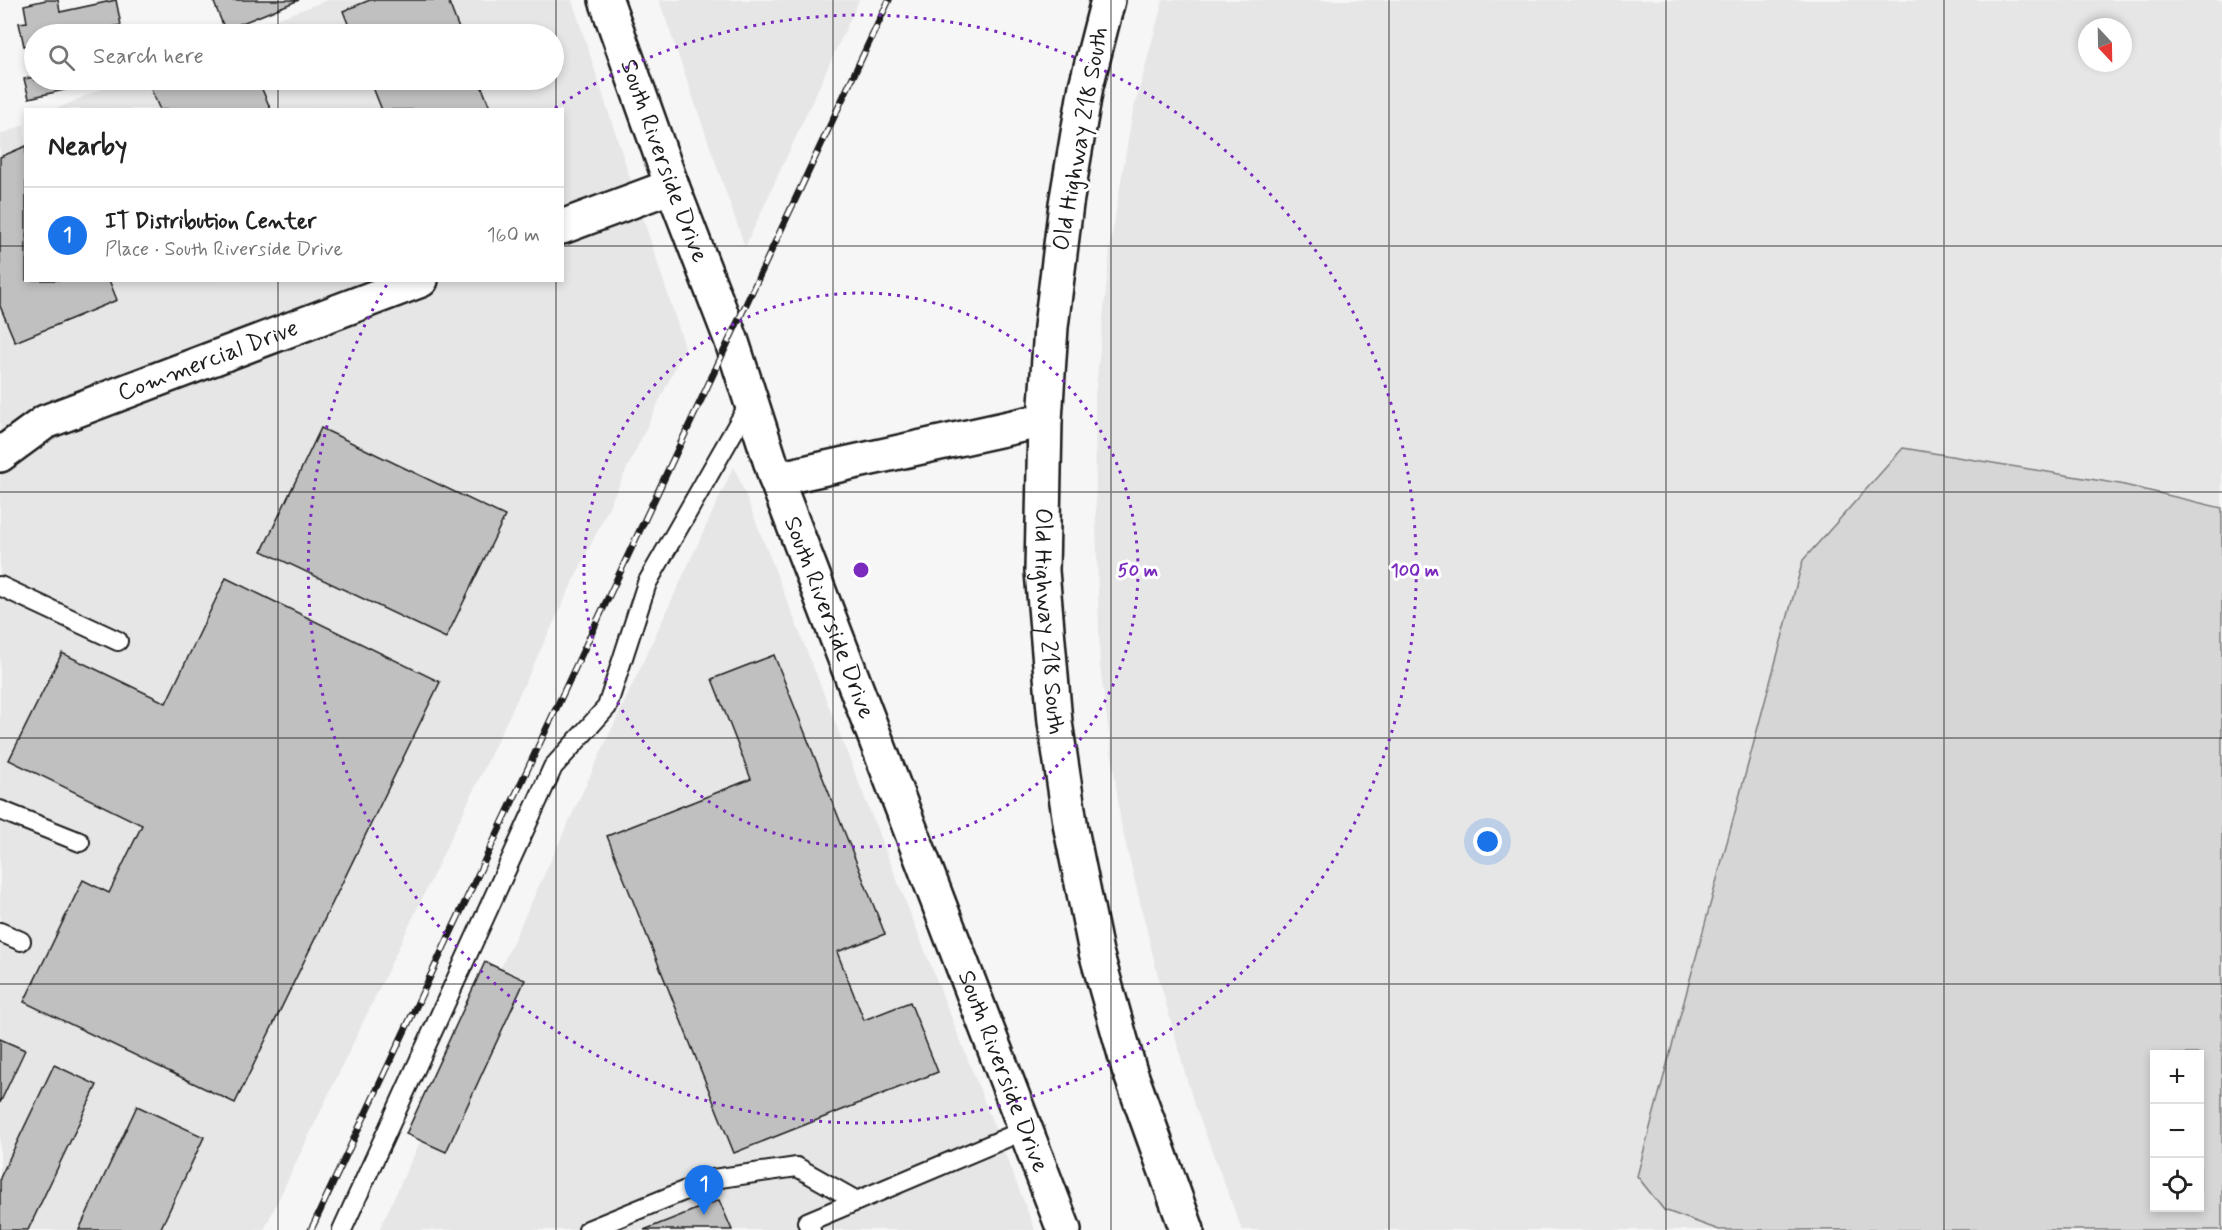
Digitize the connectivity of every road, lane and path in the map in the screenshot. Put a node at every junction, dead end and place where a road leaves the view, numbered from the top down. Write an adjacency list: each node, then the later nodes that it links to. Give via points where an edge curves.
1 (606, 0): 3 (street, South Riverside Drive)
2 (1108, 0): 7 (street, Old Highway 218 South, via 1086,86 1066,204 1051,327)
3 (672, 186): 4 (street); 6 (street, South Riverside Drive)
4 (564, 226)
5 (416, 282): 8 (street, Commercial Drive, via 45,422)
6 (751, 402): 9 (street, South Riverside Drive); 18 (lane, via 647,583 607,707 553,767)
7 (1045, 420): 9 (street); 22 (street, Old Highway 218 South, via 1042,571 1055,722 1071,829 1099,963 1129,1069)
8 (0, 455)
9 (777, 479): 16 (street, South Riverside Drive)
10 (0, 586): 11 (lane)
11 (118, 641)
12 (0, 810): 13 (lane)
13 (80, 842)
14 (0, 932): 15 (lane)
15 (21, 941)
16 (1025, 1130): 17 (lane); 21 (street, South Riverside Drive)
17 (857, 1200): 19 (lane, via 797,1167 714,1179); 20 (lane, via 807,1222)
18 (342, 1230)
19 (588, 1230)
20 (811, 1230)
21 (1064, 1230)
22 (1186, 1230)

